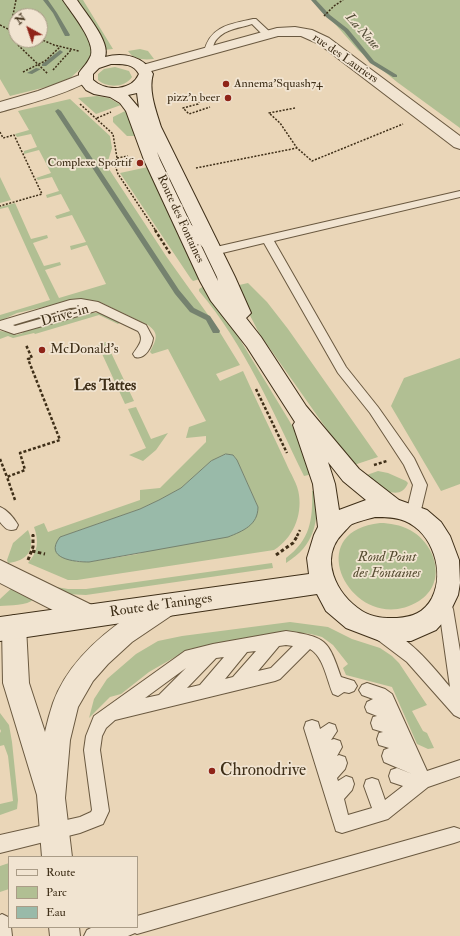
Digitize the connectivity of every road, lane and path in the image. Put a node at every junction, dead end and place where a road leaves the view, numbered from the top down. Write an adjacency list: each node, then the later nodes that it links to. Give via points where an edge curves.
1 (70, 0): 10 (street, via 97,41 99,53)
2 (343, 0): 3 (path)
3 (324, 16)
4 (48, 43): 6 (path)
5 (115, 44): 8 (street)
6 (60, 47): 9 (path); 9 (path, via 71,50 48,74)
7 (21, 48): 9 (path)
8 (127, 60): 10 (street, via 110,60); 12 (street, via 138,64)
9 (38, 65): 11 (path)
10 (90, 71): 13 (street, Route des Fontaines, via 88,85); 14 (street, via 63,88)
11 (23, 72)
12 (144, 75): 13 (street, rue des Lauriers, via 138,86 130,90); 20 (street, rue des Lauriers, via 208,52 268,35 295,31 317,37); 29 (street, Route des Fontaines, via 146,105 153,126)
13 (107, 92): 14 (street, rue des Lauriers); 27 (street, Route des Fontaines, via 125,100 133,110 152,160)
14 (36, 98): 17 (street)
15 (200, 101): 18 (path, via 184,108 189,114)
16 (79, 102): 30 (path, via 113,134 118,174)
17 (0, 107)
18 (210, 107)
19 (295, 108): 23 (path, via 269,112)
20 (423, 116): 22 (street, rue des Lauriers); 23 (path, via 312,161)
21 (0, 132): 26 (path, via 3,138 14,135 42,194)
22 (460, 144)
23 (297, 148): 24 (path)
24 (190, 170)
25 (459, 194): 28 (lane)
26 (0, 206)
27 (181, 221): 29 (lane); 33 (street, Route des Fontaines, via 218,296)
28 (266, 238): 29 (lane); 41 (lane, via 342,370 374,410 409,462 420,484)
29 (214, 251): 33 (street, Route des Fontaines)
30 (175, 260)
31 (1, 325): 34 (lane, Drive-in, via 14,330 97,307 142,328 148,337)
32 (24, 338): 39 (path, via 32,358 28,359 60,440 20,453 25,470)
33 (254, 342): 36 (street, Route des Fontaines)
34 (139, 354)
35 (256, 388): 38 (path)
36 (299, 412): 41 (street, Route des Fontaines, via 351,475 366,489); 45 (street, Route des Fontaines, via 324,484)
37 (0, 459): 39 (path)
38 (290, 459)
39 (7, 477): 40 (path)
40 (16, 502)
41 (403, 511): 45 (street, via 375,507 358,510); 47 (street, via 432,525)
42 (0, 513): 43 (lane)
43 (11, 525)
44 (302, 527): 50 (path, via 293,544)
45 (330, 528): 53 (street, via 322,541 320,552)
46 (33, 534): 48 (path)
47 (453, 542): 54 (street, via 458,579)
48 (32, 551): 49 (path); 51 (path)
49 (44, 554)
50 (276, 555)
51 (25, 563)
52 (0, 571): 56 (street)
53 (321, 583): 55 (street, Route de Taninges); 58 (street, via 330,598 345,614)
54 (454, 597): 58 (street, via 430,622 417,628 395,631); 67 (lane)
55 (166, 605): 56 (street, Route de Taninges); 92 (street, via 112,642 84,672 71,693 58,728)
56 (89, 616): 57 (street, Route de Taninges)
57 (7, 628): 92 (street, via 16,683)
58 (372, 628): 70 (lane, via 401,646)
59 (275, 640): 60 (lane, via 286,638); 61 (lane); 63 (lane)
60 (308, 641): 63 (lane, via 275,674); 64 (lane, via 320,647 326,654)
61 (243, 646): 62 (lane); 66 (lane)
62 (213, 651): 68 (lane); 72 (lane, via 190,656)
63 (237, 684): 66 (lane)
64 (341, 686)
65 (367, 690): 71 (lane, via 384,696)
66 (204, 692): 68 (lane)
67 (460, 700)
68 (164, 701): 72 (lane)
69 (373, 707): 71 (lane)
70 (460, 710)
71 (394, 713): 75 (lane)
72 (108, 715): 96 (lane, via 100,722 92,750 101,811 97,818)
73 (379, 723): 75 (lane)
74 (312, 728): 78 (lane)
75 (401, 730): 80 (lane)
76 (329, 731): 78 (lane)
77 (384, 739): 80 (lane)
78 (317, 744): 82 (lane)
79 (334, 747): 82 (lane)
80 (408, 748): 84 (lane)
81 (390, 756): 84 (lane)
82 (322, 760): 86 (lane)
83 (339, 763): 86 (lane)
84 (416, 766): 88 (lane)
85 (460, 768): 88 (lane)
86 (328, 776): 91 (lane)
87 (397, 776): 88 (lane)
88 (421, 783): 93 (lane)
89 (346, 784): 91 (lane)
90 (372, 786): 93 (lane)
91 (335, 797): 93 (lane, via 342,825)
92 (51, 798): 96 (street)
93 (382, 813)
94 (454, 835): 97 (lane)
95 (0, 844): 96 (lane, via 29,836)
96 (55, 845)
97 (138, 925)
98 (124, 928): 99 (lane)
99 (93, 936)

